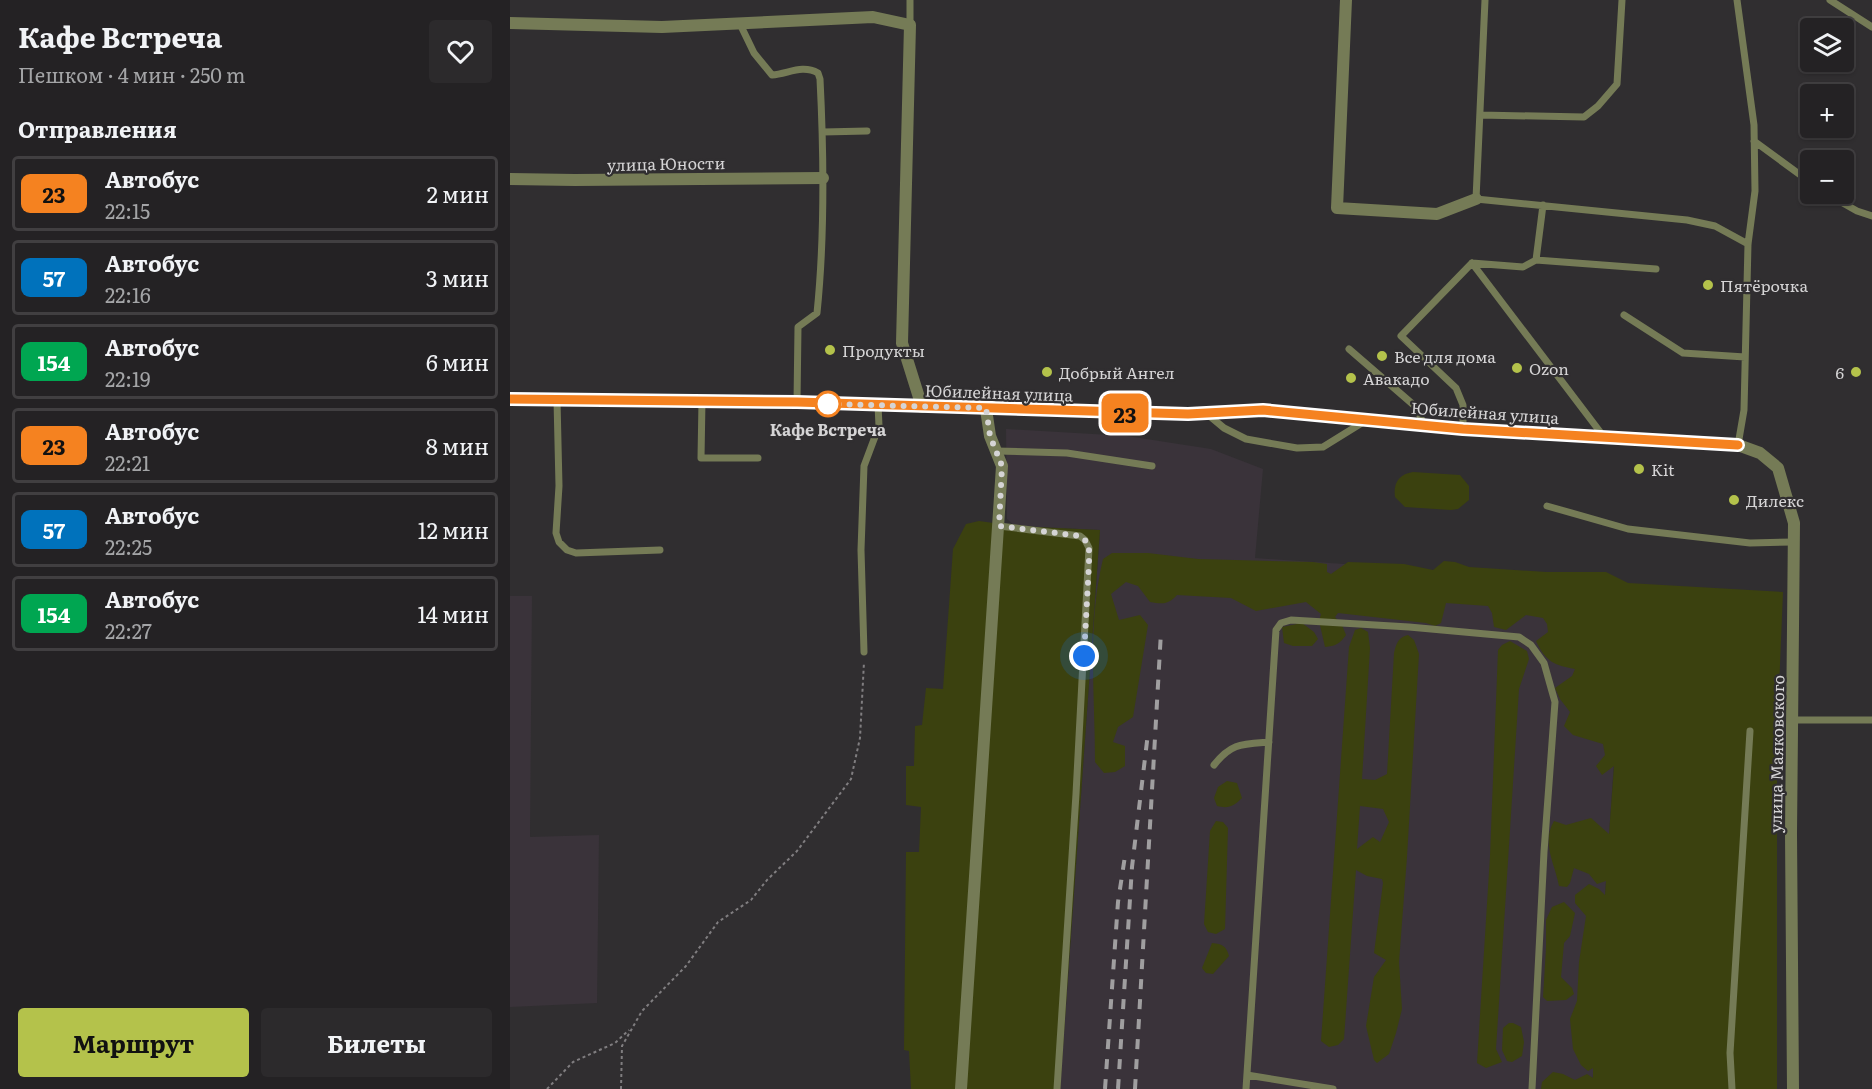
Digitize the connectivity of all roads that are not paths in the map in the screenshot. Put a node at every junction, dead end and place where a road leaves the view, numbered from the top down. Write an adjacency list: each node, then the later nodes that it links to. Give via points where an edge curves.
1 (910, 0): 9 (lane)
2 (1346, 0): 18 (street, via 1337,208 1437,214)
3 (1485, 0): 11 (lane)
4 (1622, 0): 11 (lane, via 1617,84 1598,106 1584,117)
5 (1737, 0): 14 (lane)
6 (1830, 0): 10 (lane)
7 (510, 23): 8 (street, via 662,27)
8 (740, 24): 9 (street, via 873,18); 13 (lane, via 754,53 772,75 795,69 818,73)
9 (910, 25): 34 (street, via 902,343)
10 (1872, 27)
11 (1480, 115): 18 (lane)
12 (867, 131): 13 (lane)
13 (823, 132): 16 (lane)
14 (1754, 141): 15 (lane); 22 (lane, via 1755,191)
15 (1800, 175)
16 (823, 178): 17 (street, улица Юности); 32 (lane, via 817,313 798,327)
17 (510, 179)
18 (1476, 199): 20 (lane)
19 (1845, 204): 21 (lane)
20 (1543, 205): 22 (lane, via 1687,220 1714,226); 23 (lane)
21 (1872, 216)
22 (1748, 244): 28 (lane)
23 (1536, 260): 24 (lane, via 1524,267); 25 (lane)
24 (1472, 263): 39 (lane, via 1401,336 1456,388 1463,405); 40 (lane)
25 (1656, 269)
26 (1624, 315): 28 (lane, via 1683,353)
27 (1349, 349): 38 (lane, via 1416,407)
28 (1745, 357): 41 (lane, via 1744,410)
29 (510, 399): 30 (street, Юбилейная улица)
30 (557, 400): 31 (street, Юбилейная улица); 48 (lane, via 559,542 576,553)
31 (702, 401): 32 (street, Юбилейная улица); 43 (lane, via 701,458)
32 (797, 402): 33 (street, Юбилейная улица)
33 (878, 405): 34 (street, Юбилейная улица); 49 (lane, via 879,426 864,466)
34 (922, 407): 35 (street, Юбилейная улица)
35 (986, 408): 36 (street, Юбилейная улица); 42 (street)
36 (1206, 413): 37 (street, Юбилейная улица, via 1263,410); 37 (lane, via 1246,440 1298,448 1323,447)
37 (1367, 420): 38 (street, Юбилейная улица)
38 (1424, 425): 39 (street, Юбилейная улица)
39 (1463, 429): 40 (street, Юбилейная улица)
40 (1604, 437): 41 (street, Юбилейная улица)
41 (1738, 445): 47 (street, улица Маяковского, via 1760,453 1778,468 1794,523)
42 (996, 451): 44 (lane, via 1066,453); 46 (street, via 1002,466)
43 (758, 458)
44 (1152, 466)
45 (1547, 506): 47 (lane, via 1628,529 1750,543)
46 (999, 526): 56 (street); 57 (lane, via 1080,536 1089,548)
47 (1794, 542): 50 (street, улица Маяковского)
48 (660, 550)
49 (864, 652)
50 (1792, 720): 51 (lane); 62 (street, улица Маяковского)
51 (1872, 720)
52 (1750, 731): 61 (lane, via 1730,1053)
53 (1269, 742): 54 (lane, via 1238,745 1223,752); 55 (lane); 60 (lane, via 1276,630 1281,623 1291,620 1409,627 1519,637 1531,645 1544,663 1555,702)
54 (1214, 765)
55 (1247, 1075): 58 (lane); 59 (lane)
56 (961, 1089)
57 (1057, 1089)
58 (1246, 1089)
59 (1333, 1089)
60 (1532, 1089)
61 (1732, 1089)
62 (1793, 1089)

